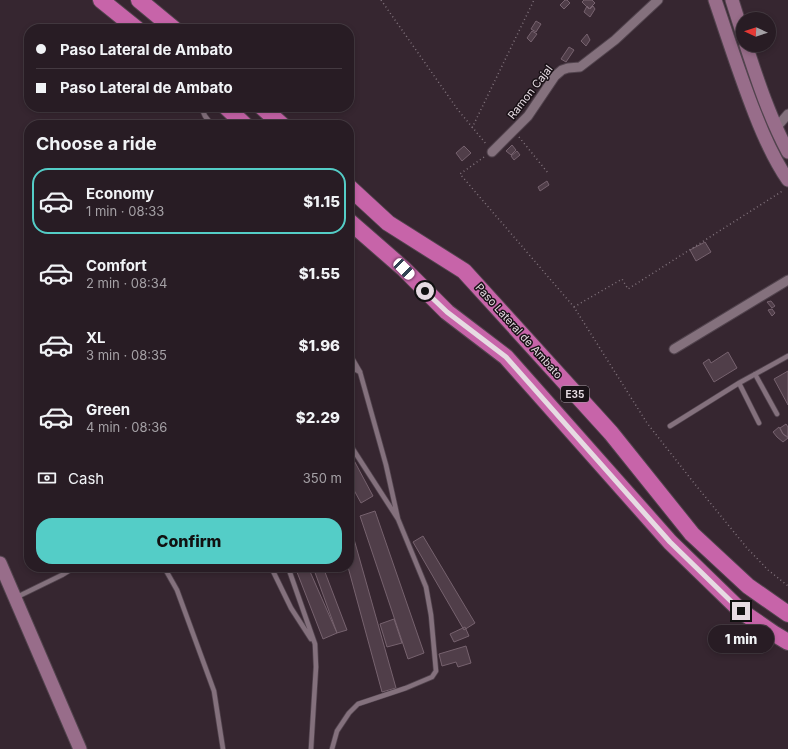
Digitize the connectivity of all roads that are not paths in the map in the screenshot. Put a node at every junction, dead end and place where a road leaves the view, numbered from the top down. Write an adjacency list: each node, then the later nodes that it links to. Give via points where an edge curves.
1 (100, 0): 7 (highway)
2 (139, 0): 8 (highway)
3 (658, 0): 16 (street, Ramon Cajal, via 615,40 580,67 562,70 555,76 528,116)
4 (715, 0): 18 (street, via 761,131)
5 (732, 0): 6 (street)
6 (736, 13)
7 (131, 24)
8 (168, 24)
9 (748, 52): 15 (street)
10 (231, 112): 13 (highway)
11 (268, 112): 14 (highway)
12 (788, 114): 15 (street)
13 (240, 120)
14 (276, 120)
15 (776, 128): 17 (street)
16 (492, 152)
17 (788, 152)
18 (788, 180)
19 (354, 192): 40 (highway, Paso Lateral de Ambato / E35, via 388,223 464,271 611,433 692,534 748,586)
20 (354, 225): 41 (highway, E35, via 404,269 447,312 506,357 670,542 741,611)
21 (788, 280): 22 (street)
22 (674, 349)
23 (788, 356): 27 (lane)
24 (354, 362): 26 (lane)
25 (354, 369): 26 (lane)
26 (360, 372): 33 (lane)
27 (755, 374): 28 (lane); 29 (lane)
28 (739, 383): 30 (lane); 31 (lane)
29 (777, 414)
30 (759, 423)
31 (670, 426)
32 (354, 451): 33 (lane)
33 (398, 519): 46 (lane, via 426,587 436,671 432,677 358,704 348,713 337,731)
34 (0, 563): 39 (street)
35 (67, 572): 39 (lane)
36 (167, 572): 44 (lane, via 177,590 214,691)
37 (273, 572): 42 (lane, via 291,608)
38 (290, 572): 42 (lane)
39 (15, 598): 43 (street)
40 (788, 614)
41 (788, 642)
42 (315, 644): 45 (lane)
43 (80, 749)
44 (223, 749)
45 (311, 749)
46 (332, 749)

